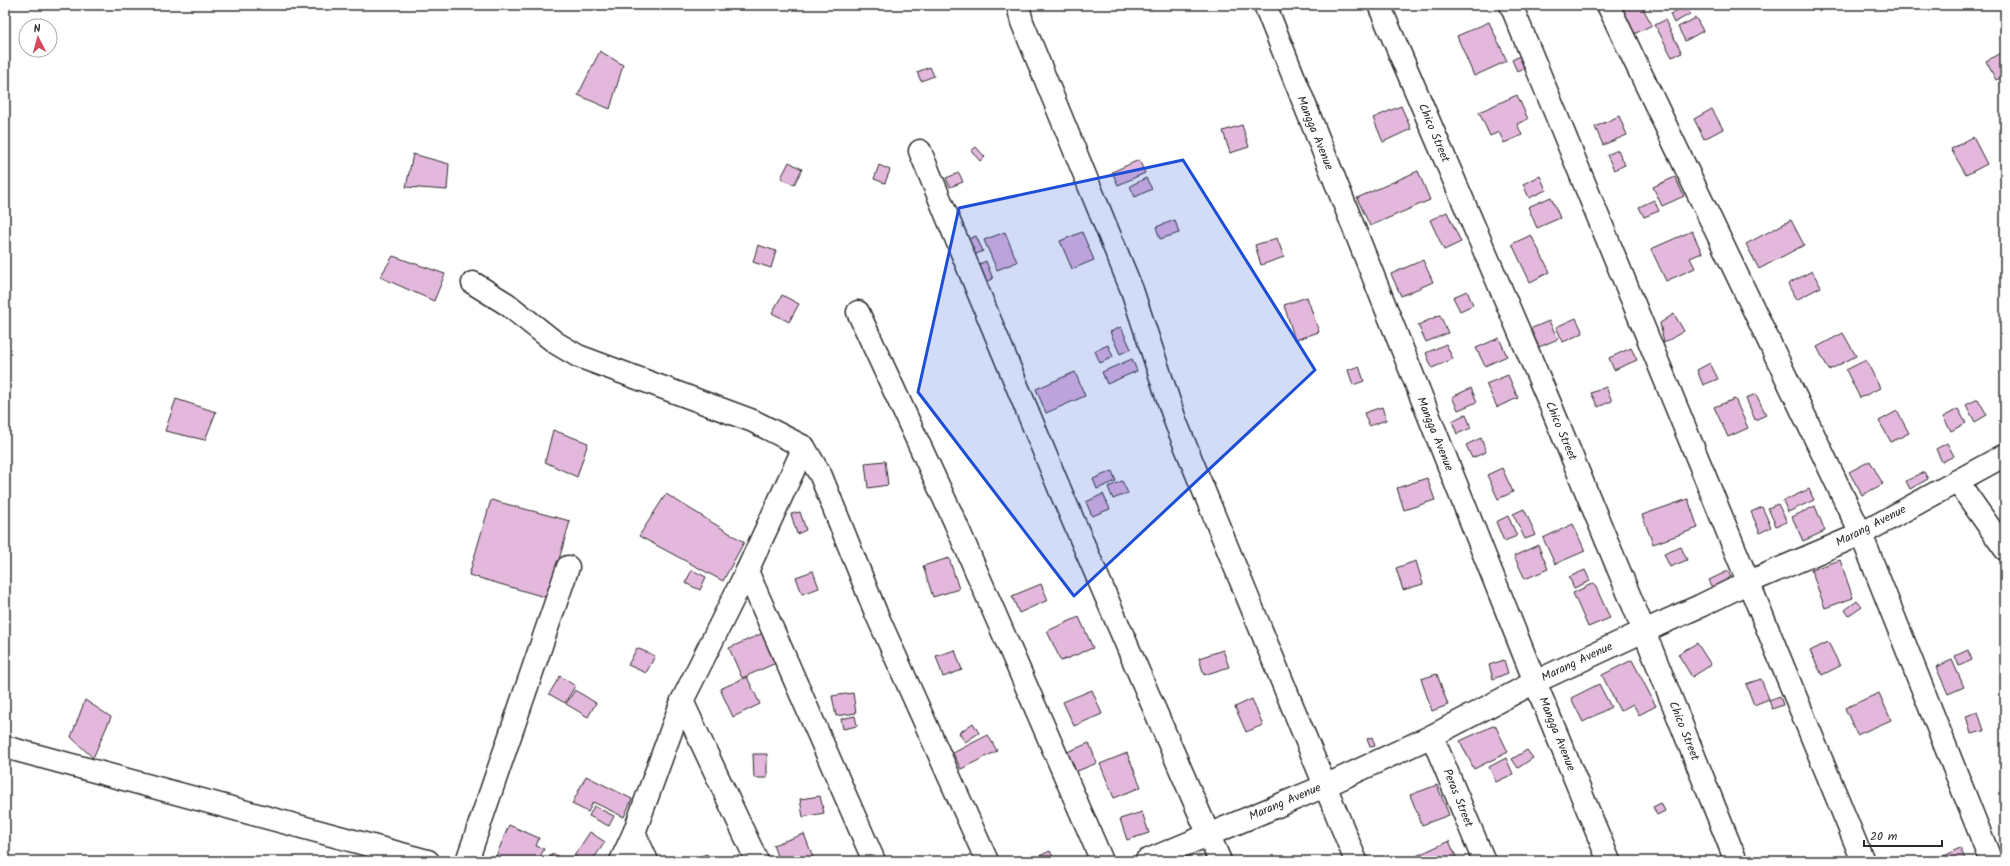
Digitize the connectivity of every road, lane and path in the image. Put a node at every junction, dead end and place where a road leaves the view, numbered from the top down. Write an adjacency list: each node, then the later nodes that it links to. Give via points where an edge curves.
1 (1018, 5): 22 (street, via 1022,22 1132,290 1176,423)
2 (1265, 5): 18 (street, Mangga Avenue)
3 (1379, 5): 17 (street, Chico Street, via 1548,399)
4 (1511, 5): 16 (street)
5 (1608, 5): 12 (street)
6 (920, 151): 24 (street, via 1060,490)
7 (473, 283): 9 (street, via 507,304 556,343 578,356 753,421)
8 (858, 312): 32 (street, via 955,522)
9 (804, 448): 15 (street); 31 (street, via 821,476 876,613)
10 (2005, 456): 11 (street, Marang Avenue)
11 (1957, 482): 12 (street, Marang Avenue); 13 (street)
12 (1861, 534): 16 (street, Marang Avenue); 40 (street)
13 (2005, 549)
14 (568, 567): 26 (street)
15 (747, 571): 19 (street); 30 (street)
16 (1749, 582): 17 (street, Marang Avenue); 39 (street)
17 (1644, 631): 18 (street, Marang Avenue); 38 (street, Chico Street)
18 (1535, 682): 20 (street, Marang Avenue); 37 (street, Mangga Avenue)
19 (682, 701): 23 (street); 29 (street)
20 (1432, 736): 22 (street, Marang Avenue); 36 (street, Peras Street)
21 (5, 748): 25 (street)
22 (1324, 786): 24 (street, Marang Avenue); 35 (street)
23 (634, 833): 27 (street); 28 (street)
24 (1208, 835): 33 (street, Marang Avenue); 34 (street)
25 (428, 861)
26 (467, 861)
27 (621, 861)
28 (646, 861)
29 (757, 861)
30 (874, 861)
31 (987, 861)
32 (1102, 861)
33 (1146, 861)
34 (1220, 861)
35 (1356, 861)
36 (1484, 861)
37 (1609, 861)
38 (1736, 861)
39 (1863, 861)
40 (1991, 861)

